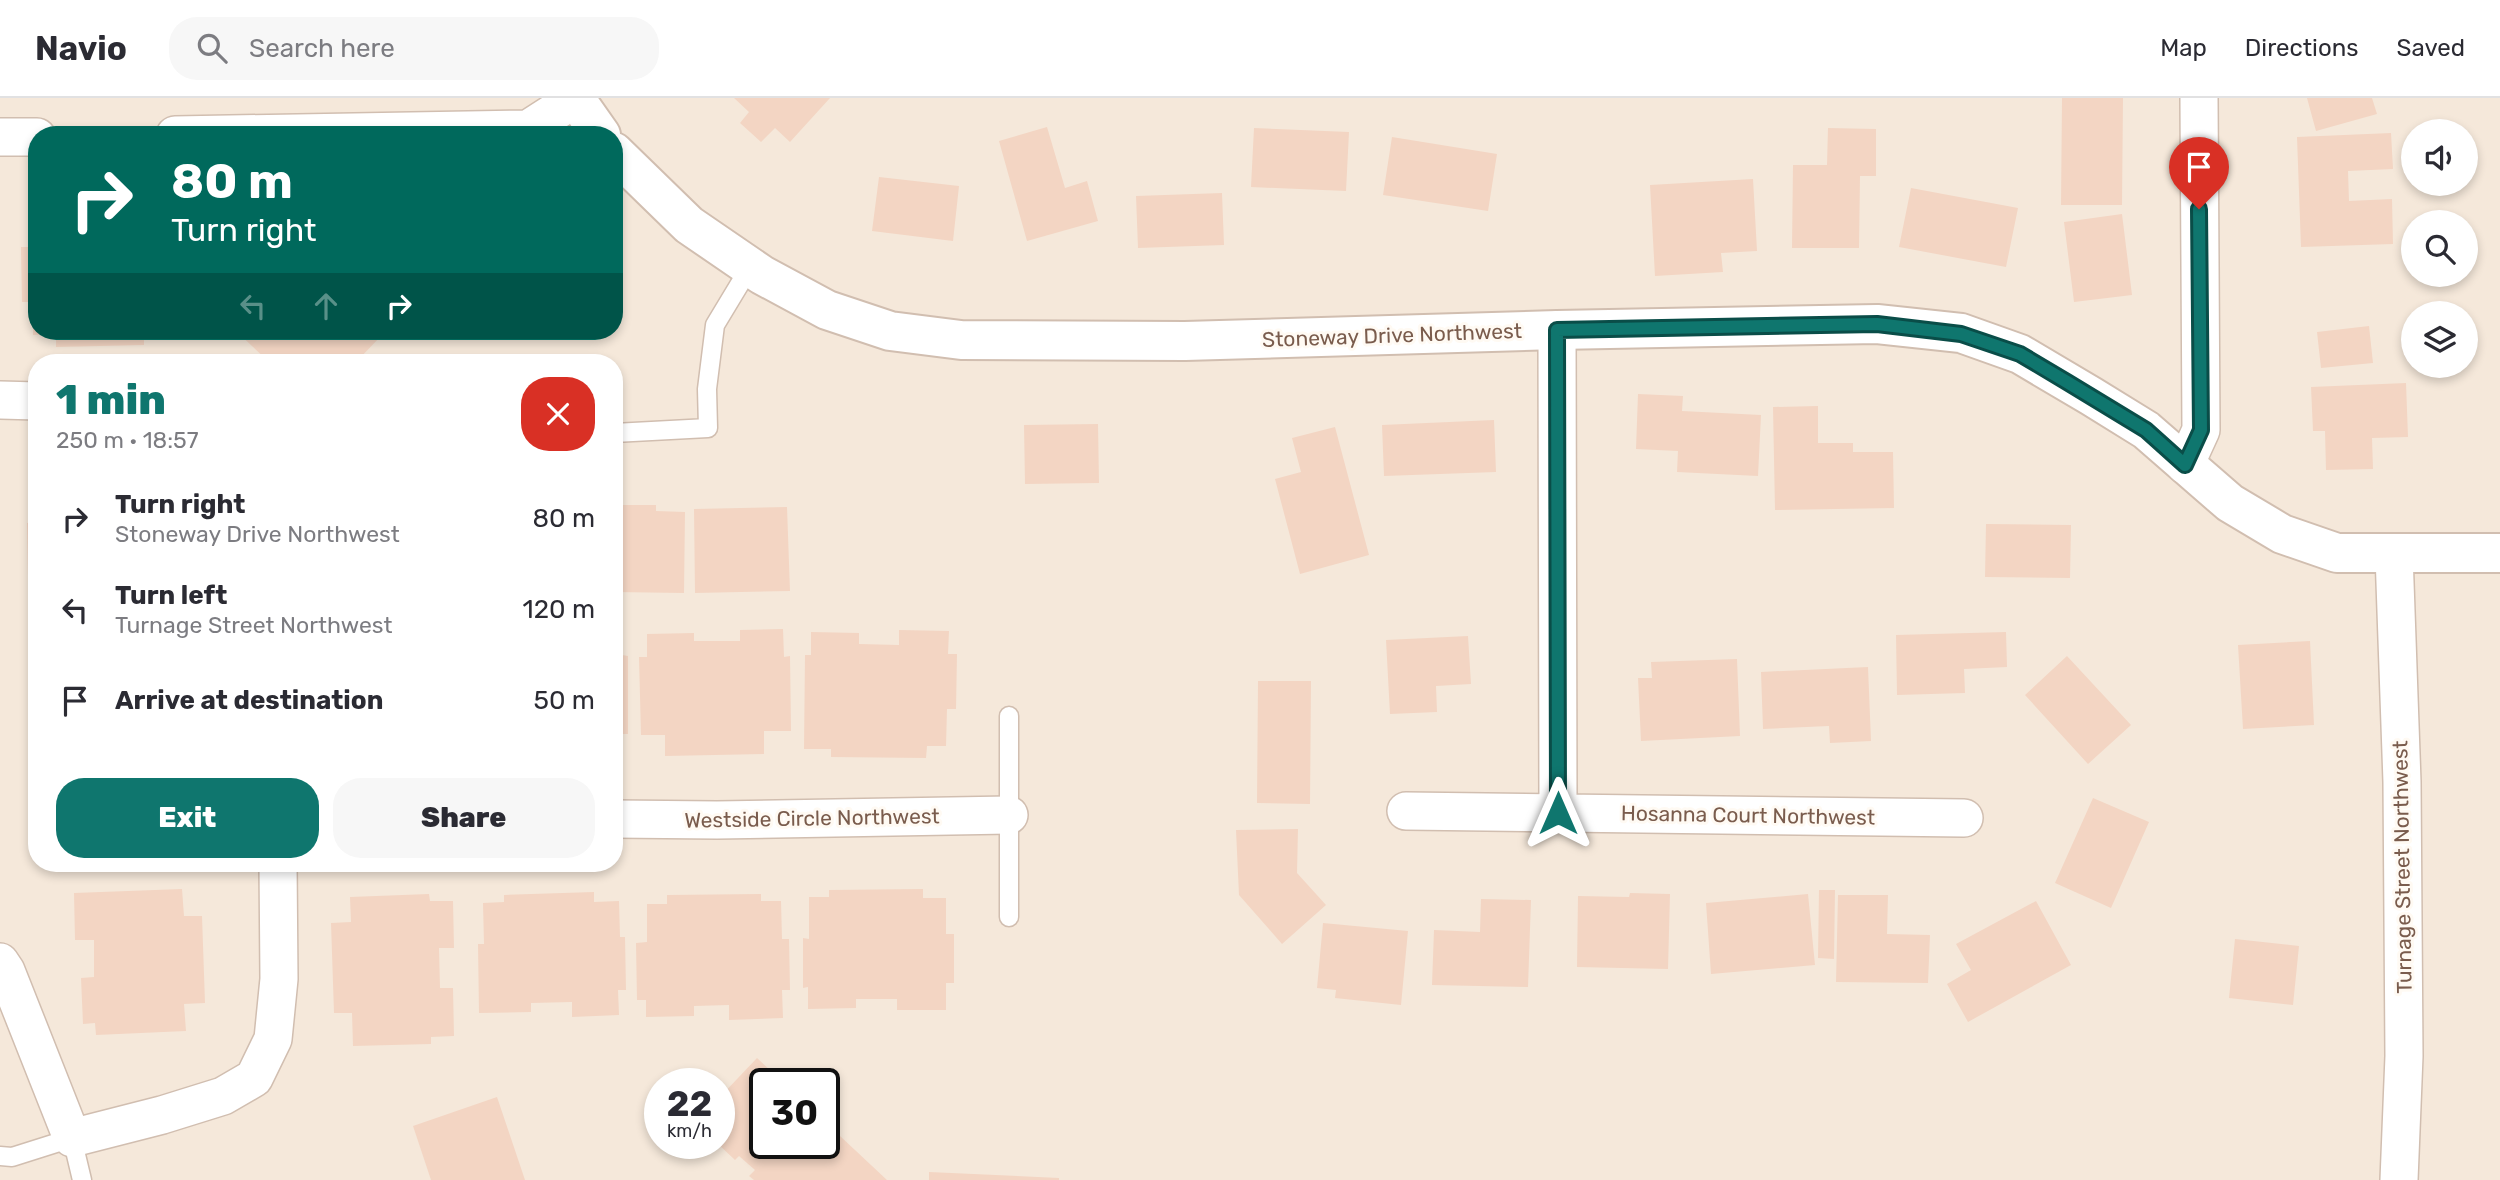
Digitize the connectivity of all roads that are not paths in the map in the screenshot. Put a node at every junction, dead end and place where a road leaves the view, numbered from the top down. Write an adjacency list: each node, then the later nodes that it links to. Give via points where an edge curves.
1 (575, 98): 3 (street); 4 (street)
2 (2199, 98): 13 (street, via 2201,430)
3 (533, 126)
4 (595, 126)
5 (28, 137): 6 (street)
6 (0, 138)
7 (623, 161): 8 (street, Stoneway Drive Northwest, via 689,225)
8 (750, 267): 9 (street, Stoneway Drive Northwest, via 827,310 890,331 961,340 1185,341); 12 (lane, via 715,325 707,389 708,428)
9 (1557, 330): 13 (street, Stoneway Drive Northwest, via 1877,324 1961,334 2020,354 2146,430); 18 (street)
10 (0, 400): 11 (street)
11 (28, 401)
12 (623, 433)
13 (2185, 465): 15 (street, Stoneway Drive Northwest, via 2230,502 2282,534 2337,553)
14 (2500, 553): 15 (street, Stoneway Drive Northwest)
15 (2394, 554): 28 (street, Turnage Street Northwest, via 2402,782 2404,1042)
16 (1009, 716): 19 (lane)
17 (1406, 811): 18 (street, Hosanna Court Northwest)
18 (1558, 813): 20 (street, Hosanna Court Northwest)
19 (1009, 815): 21 (street, Westside Circle Northwest); 23 (lane)
20 (1964, 818)
21 (623, 819)
22 (278, 872): 25 (street, via 279,979 272,1039 254,1078 223,1096)
23 (1009, 917)
24 (0, 962): 25 (street)
25 (72, 1138): 26 (lane, via 12,1157); 27 (lane)
26 (0, 1156)
27 (82, 1180)
28 (2399, 1180)

